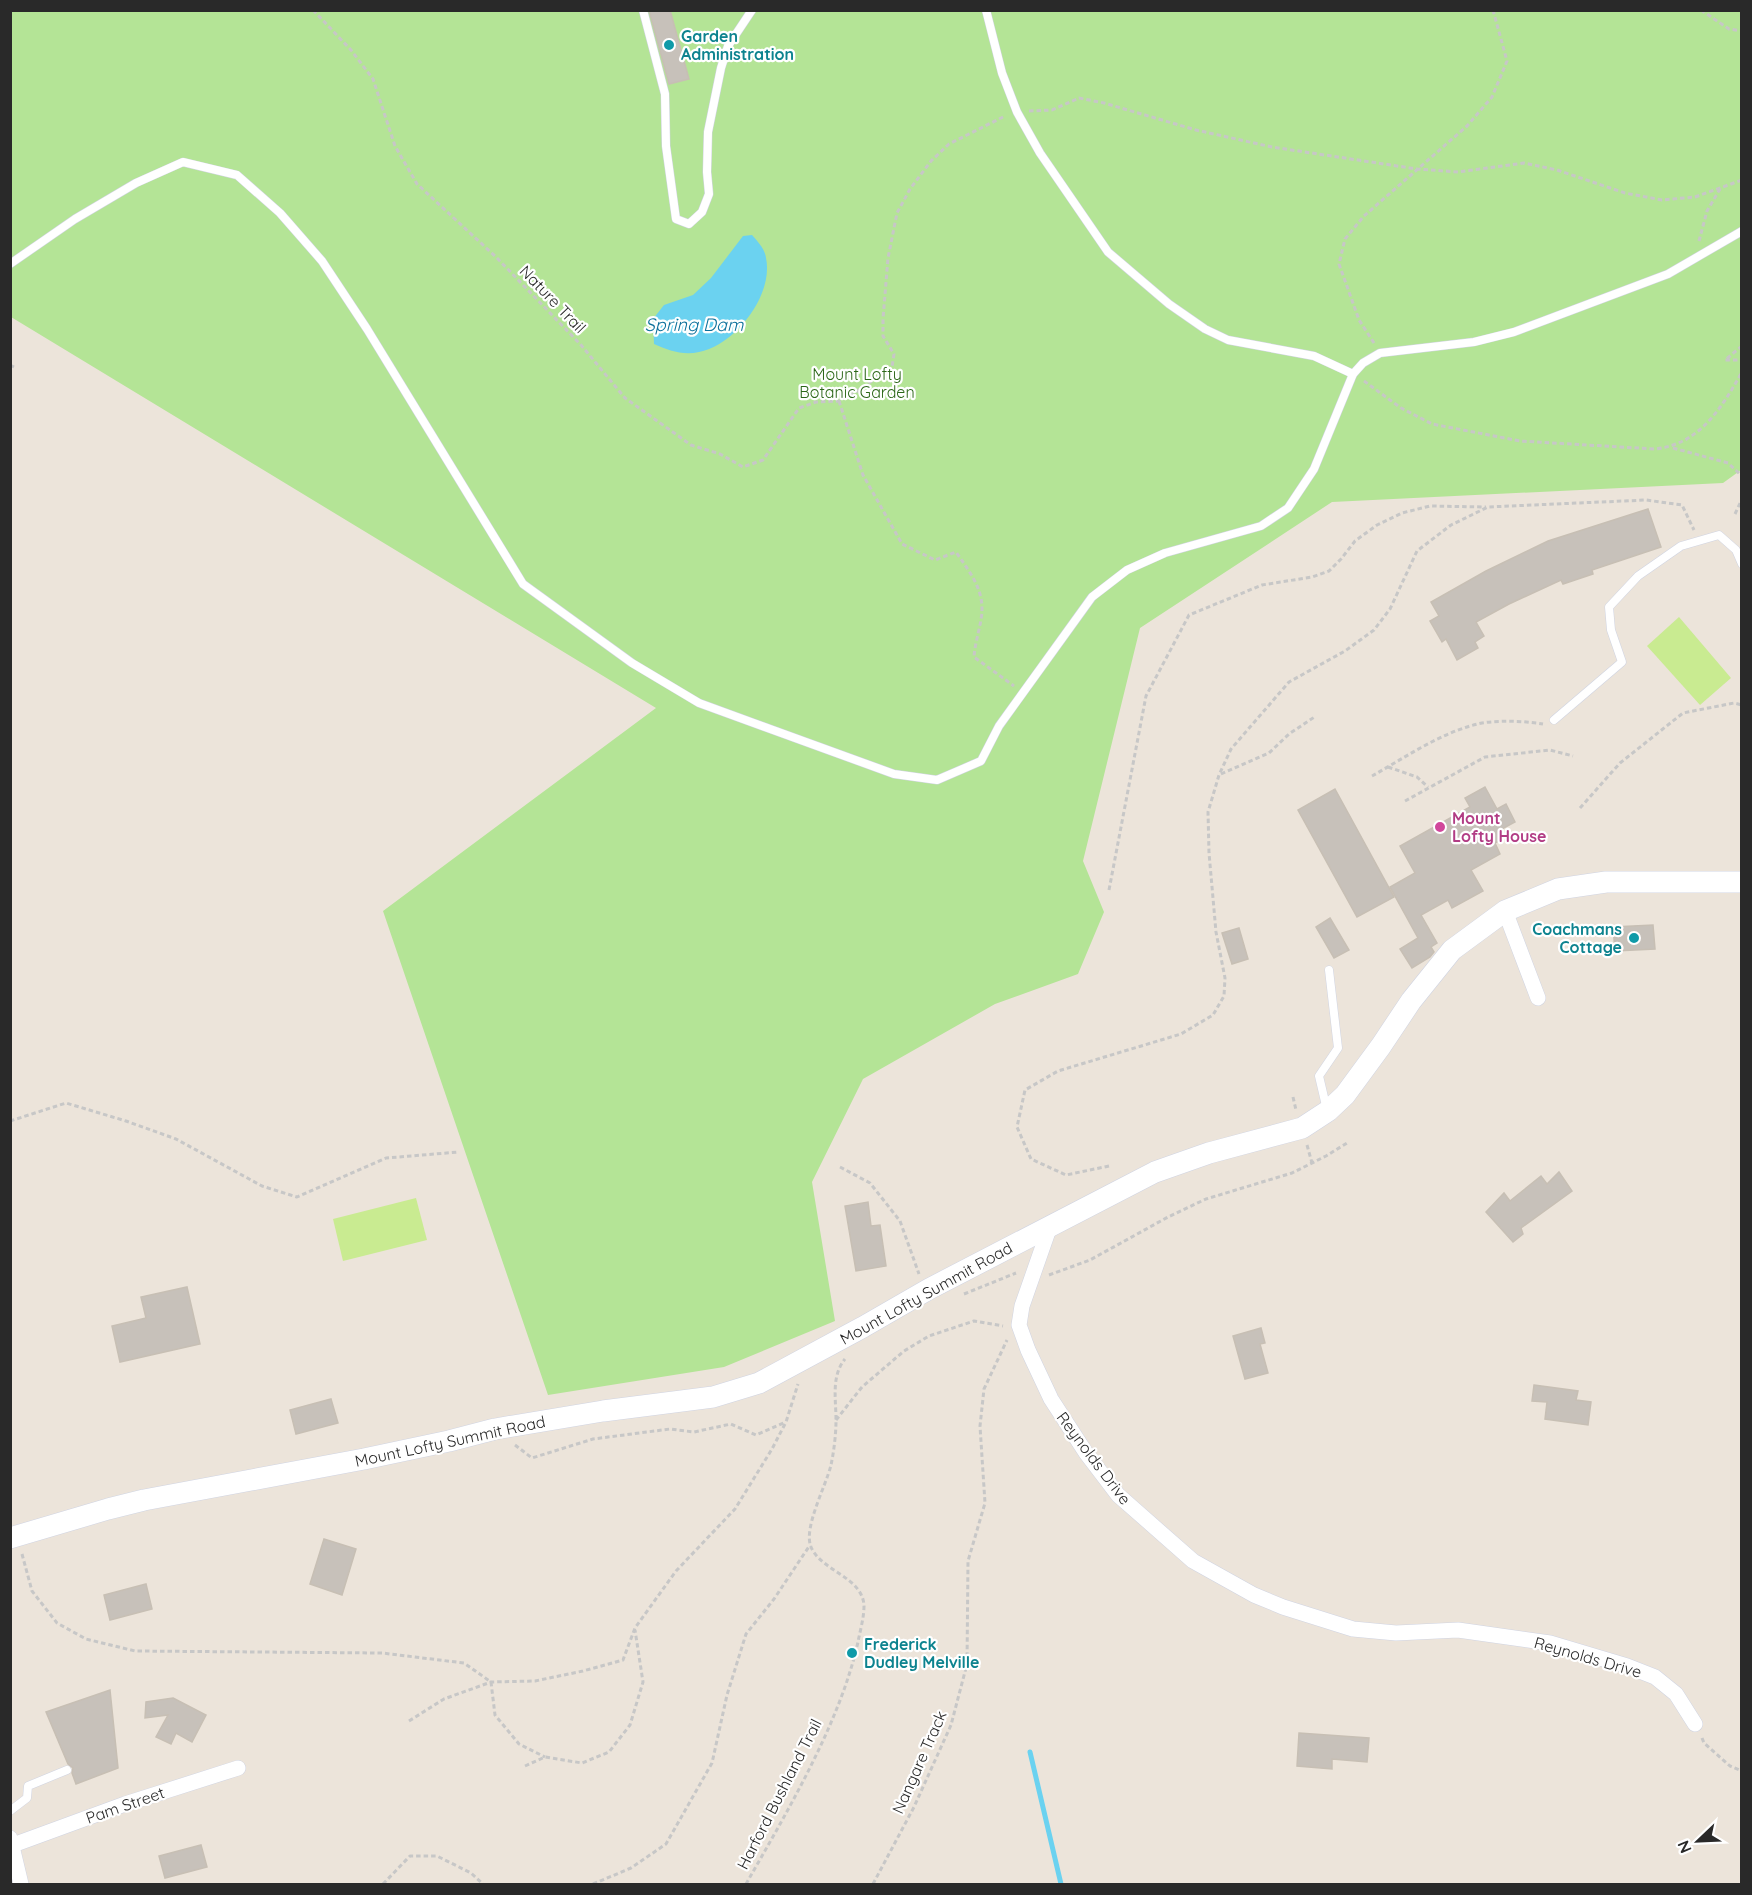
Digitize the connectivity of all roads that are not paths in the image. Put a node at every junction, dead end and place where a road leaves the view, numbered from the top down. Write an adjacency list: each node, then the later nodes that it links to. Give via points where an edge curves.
1 (644, 10): 2 (lane, via 664,94 676,219 689,224 702,212 709,194 708,132 728,46)
2 (752, 10)
3 (986, 10): 6 (lane, via 1002,73 1017,112 1040,153 1108,252 1205,329 1228,340 1314,356)
4 (1742, 231): 6 (lane, via 1668,274 1514,332 1474,342 1380,353)
5 (10, 264): 6 (lane, via 136,183 183,162 237,175 280,213 322,261 523,584 632,663 699,703 894,774 938,780 981,761 999,726 1092,597 1127,570 1165,553 1260,526 1288,508 1314,469)
6 (1353, 374)
7 (1742, 564): 8 (lane, via 1736,550 1719,535 1681,546 1638,576 1609,607 1611,630 1622,662)
8 (1551, 722)
9 (1742, 882): 10 (main road, Mount Lofty Summit Road, via 1606,882 1558,889)
10 (1505, 911): 12 (street); 13 (main road, Mount Lofty Summit Road, via 1452,950 1411,1000 1345,1095)
11 (1329, 970): 13 (lane, via 1338,1048 1319,1076)
12 (1538, 998)
13 (1328, 1111): 14 (main road, Mount Lofty Summit Road, via 1302,1128 1155,1172)
14 (1050, 1226): 15 (main road, Mount Lofty Summit Road, via 759,1383 713,1397 495,1429 375,1457 144,1500); 16 (street, Reynolds Drive, via 1019,1325 1051,1399 1086,1453 1118,1496 1193,1561 1282,1607 1353,1629 1396,1633 1458,1630 1550,1643 1627,1666 1655,1677 1676,1694)
15 (14, 1537)
16 (1695, 1724)
17 (238, 1768): 20 (street, Pam Street)
18 (67, 1770): 19 (lane, via 28,1786 27,1798)
19 (10, 1811)
20 (12, 1841): 21 (street)
21 (21, 1884)

